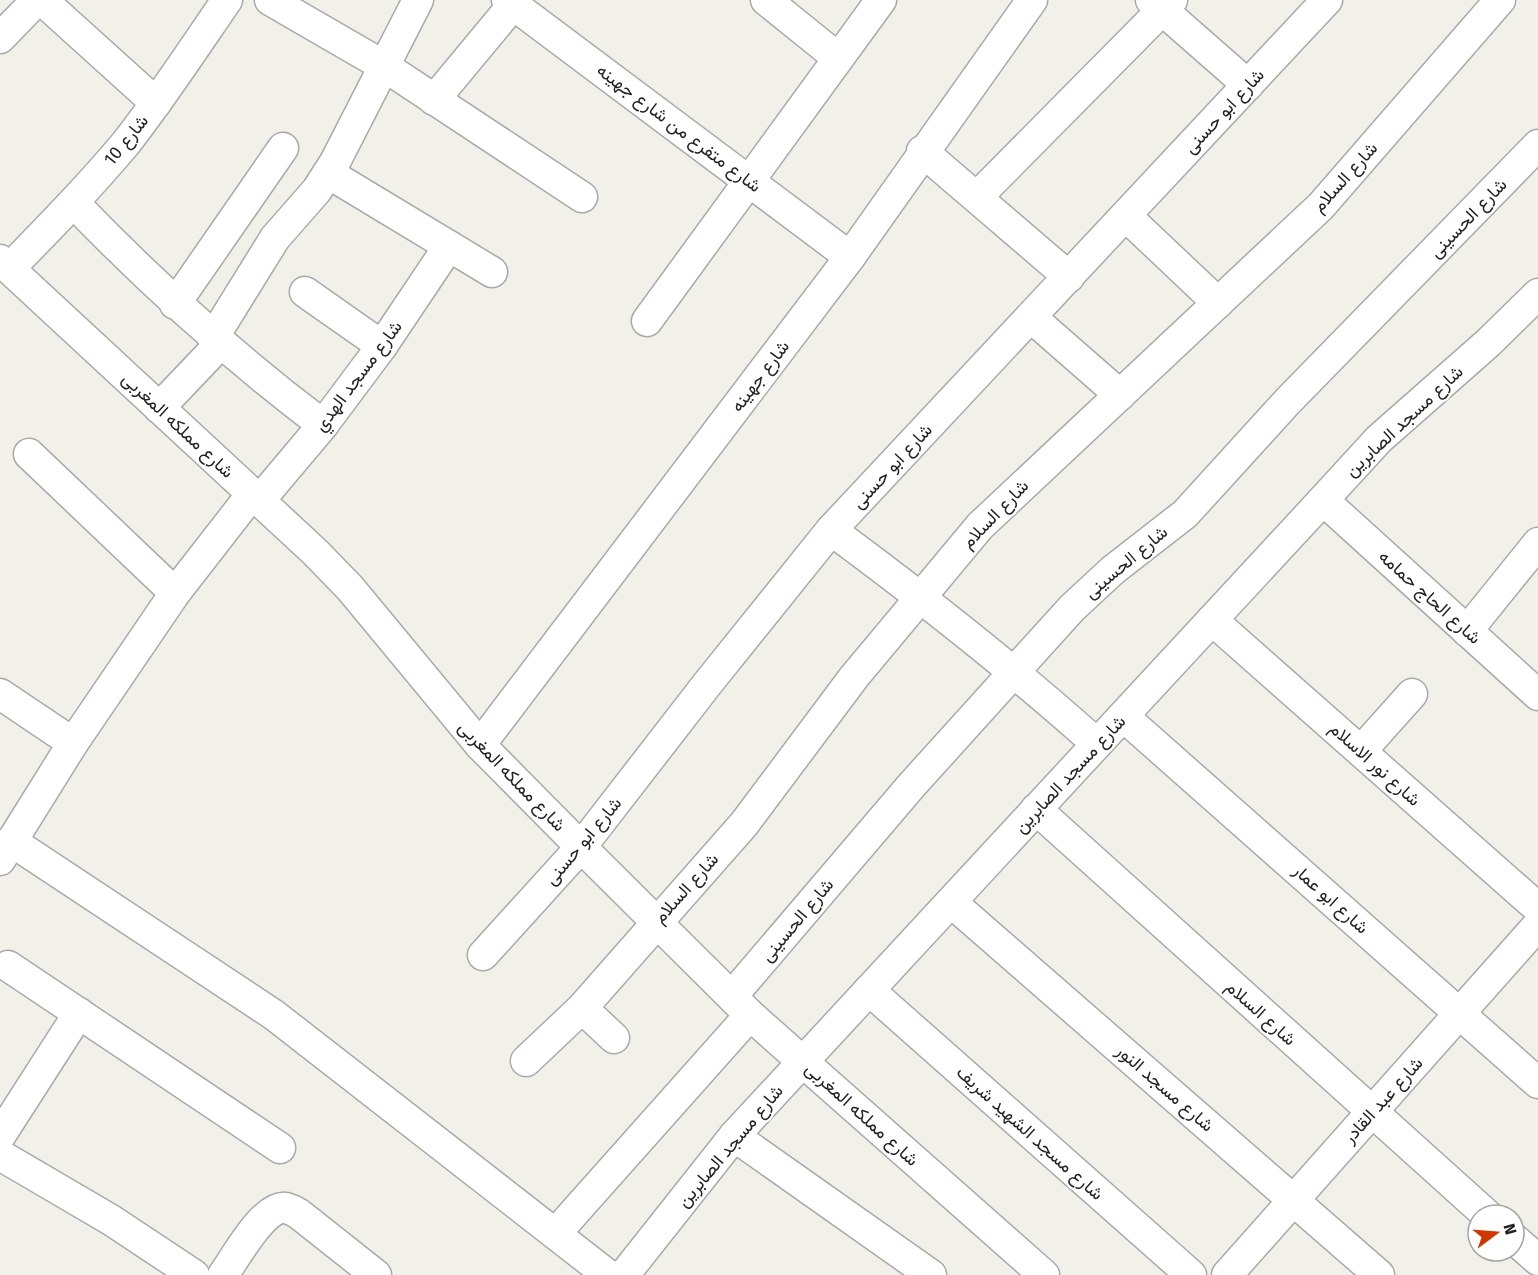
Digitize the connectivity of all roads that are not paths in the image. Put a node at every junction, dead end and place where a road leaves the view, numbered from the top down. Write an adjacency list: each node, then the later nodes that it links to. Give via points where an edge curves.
1 (37, 0): 13 (street)
2 (42, 0): 18 (street)
3 (270, 0): 15 (street)
4 (418, 0): 15 (street)
5 (766, 0): 14 (street)
6 (881, 0): 14 (street)
7 (1032, 0): 21 (street, شارع جهينه)
8 (1327, 0): 16 (street, شارع ابو حسنى)
9 (1500, 0): 35 (street, شارع السلام, via 1321,206)
10 (512, 2): 17 (street); 23 (street, شارع متفرع من شارع جهينه)
11 (1162, 3): 16 (street); 25 (street)
12 (213, 5): 18 (street, شارع 10)
13 (0, 38)
14 (838, 58): 23 (street)
15 (384, 66): 17 (street); 22 (street)
16 (1248, 85): 27 (street, شارع ابو حسنى)
17 (434, 100): 24 (street)
18 (156, 103): 26 (street, شارع 10)
19 (1538, 145): 53 (street, شارع الحسينى, via 1287,402 1185,514 1113,570)
20 (283, 148): 36 (street)
21 (922, 151): 25 (street); 29 (street, شارع جهينه)
22 (328, 173): 28 (street); 39 (street, via 275,238)
23 (749, 180): 29 (street, شارع متفرع من شارع جهينه); 38 (street)
24 (582, 197)
25 (977, 197): 32 (street)
26 (74, 203): 30 (street, شارع 10); 36 (street)
27 (1126, 216): 32 (street, شارع ابو حسنى); 35 (street)
28 (449, 246): 31 (street); 40 (street, شارع مسجد الهدي)
29 (850, 257): 60 (street, شارع جهينه)
30 (5, 264): 42 (street, شارع مملكه المغربى)
31 (492, 272)
32 (1069, 277): 37 (street, شارع ابو حسنى)
33 (305, 292): 40 (street)
34 (1538, 294): 46 (street, شارع مسجد الصابرين, via 1379,440)
35 (1218, 303): 41 (street, شارع السلام)
36 (175, 304): 39 (street)
37 (1032, 318): 41 (street); 47 (street, شارع ابو حسنى)
38 (647, 321)
39 (216, 341): 42 (street); 43 (street)
40 (382, 346): 43 (street, شارع مسجد الهدي)
41 (1120, 394): 50 (street, شارع السلام, via 980,526)
42 (159, 408): 45 (street, شارع مملكه المغربى)
43 (322, 425): 45 (street, شارع مسجد الهدي)
44 (29, 454): 49 (street)
45 (255, 498): 49 (street, شارع مسجد الهدي); 60 (street, شارع مملكه المغربى, via 350,588)
46 (1323, 500): 51 (street, شارع مسجد الصابرين); 52 (street, شارع الحاج حمامه)
47 (831, 530): 50 (street); 63 (street, شارع ابو حسنى)
48 (1538, 543): 52 (street)
49 (175, 592): 58 (street, شارع مسجد الهدي)
50 (920, 596): 53 (street); 67 (street, شارع السلام, via 744,824)
51 (1212, 620): 57 (street, شارع مسجد الصابرين); 61 (street, شارع نور الاسلام)
52 (1467, 631): 56 (street, شارع الحاج حمامه)
53 (1015, 671): 59 (street); 72 (street, شارع الحسينى, via 918,778)
54 (0, 694): 58 (street)
55 (1412, 694): 61 (street)
56 (1538, 695)
57 (1123, 716): 59 (street, شارع مسجد الصابرين); 75 (street, شارع ابو عمار)
58 (73, 743): 64 (street, شارع مسجد الهدي)
59 (1097, 744): 62 (street, شارع مسجد الصابرين)
60 (480, 745): 63 (street, شارع مملكه المغربى)
61 (1361, 751): 66 (street, شارع نور الاسلام)
62 (1036, 809): 65 (street, شارع مسجد الصابرين); 80 (street, شارع السلام)
63 (581, 847): 67 (street, شارع مملكه المغربى); 69 (street, شارع ابو حسنى)
64 (5, 850): 87 (street, via 274,1015)
65 (951, 902): 71 (street, شارع مسجد الصابرين); 85 (street, شارع مسجد النور)
66 (1538, 908)
67 (656, 922): 72 (street, شارع مملكه المغربى); 73 (street, شارع السلام)
68 (1538, 925): 75 (street, شارع عبد القادر)
69 (483, 955)
70 (8, 966): 74 (street)
71 (869, 990): 78 (street, شارع مسجد الصابرين); 97 (street, شارع مسجد الشهيد شريف)
72 (741, 1005): 78 (street, شارع مملكه المغربى); 87 (street, شارع الحسينى)
73 (582, 1008): 76 (street); 77 (street, شارع السلام)
74 (79, 1013): 81 (street); 83 (street)
75 (1459, 1014): 79 (street, شارع ابو عمار); 80 (street, شارع عبد القادر)
76 (614, 1038)
77 (526, 1061)
78 (804, 1062): 82 (street, شارع مسجد الصابرين); 96 (street, شارع مملكه المغربى)
79 (1538, 1083)
80 (1371, 1113): 85 (street, شارع عبد القادر); 86 (street, شارع السلام)
81 (0, 1136)
82 (734, 1136): 94 (street, شارع مسجد الصابرين); 95 (street)
83 (280, 1148)
84 (0, 1155): 90 (street, via 111,1220)
85 (1293, 1200): 98 (street, شارع عبد القادر); 99 (street, شارع مسجد النور)
86 (1472, 1203)
87 (556, 1233): 93 (street)
88 (1526, 1250): 89 (street)
89 (1538, 1260)
90 (194, 1275)
91 (223, 1275): 92 (street, via 263,1218 273,1210 286,1208)
92 (376, 1275)
93 (608, 1275)
94 (624, 1275)
95 (931, 1275)
96 (1044, 1275)
97 (1191, 1275)
98 (1227, 1275)
99 (1379, 1275)

